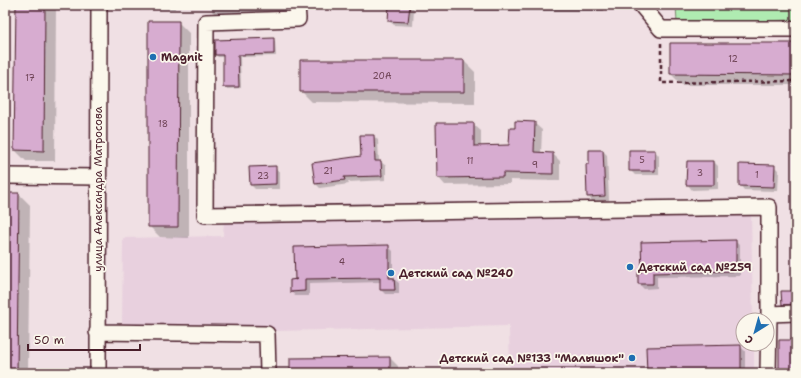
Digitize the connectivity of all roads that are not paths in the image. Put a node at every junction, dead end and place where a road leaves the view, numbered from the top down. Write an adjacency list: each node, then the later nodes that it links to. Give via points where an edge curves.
1 (99, 5): 6 (street, улица Александра Матросова)
2 (297, 5): 7 (street, via 298,19 206,22 205,215 769,207)
3 (641, 5): 4 (street, via 661,29)
4 (796, 29)
5 (5, 176): 6 (street)
6 (98, 177): 10 (street, улица Александра Матросова)
7 (769, 312)
8 (796, 313): 9 (street)
9 (775, 314)
10 (98, 332): 12 (street, улица Александра Матросова); 13 (street, via 267,334)
11 (768, 352): 14 (street)
12 (98, 373)
13 (268, 373)
14 (768, 373)

